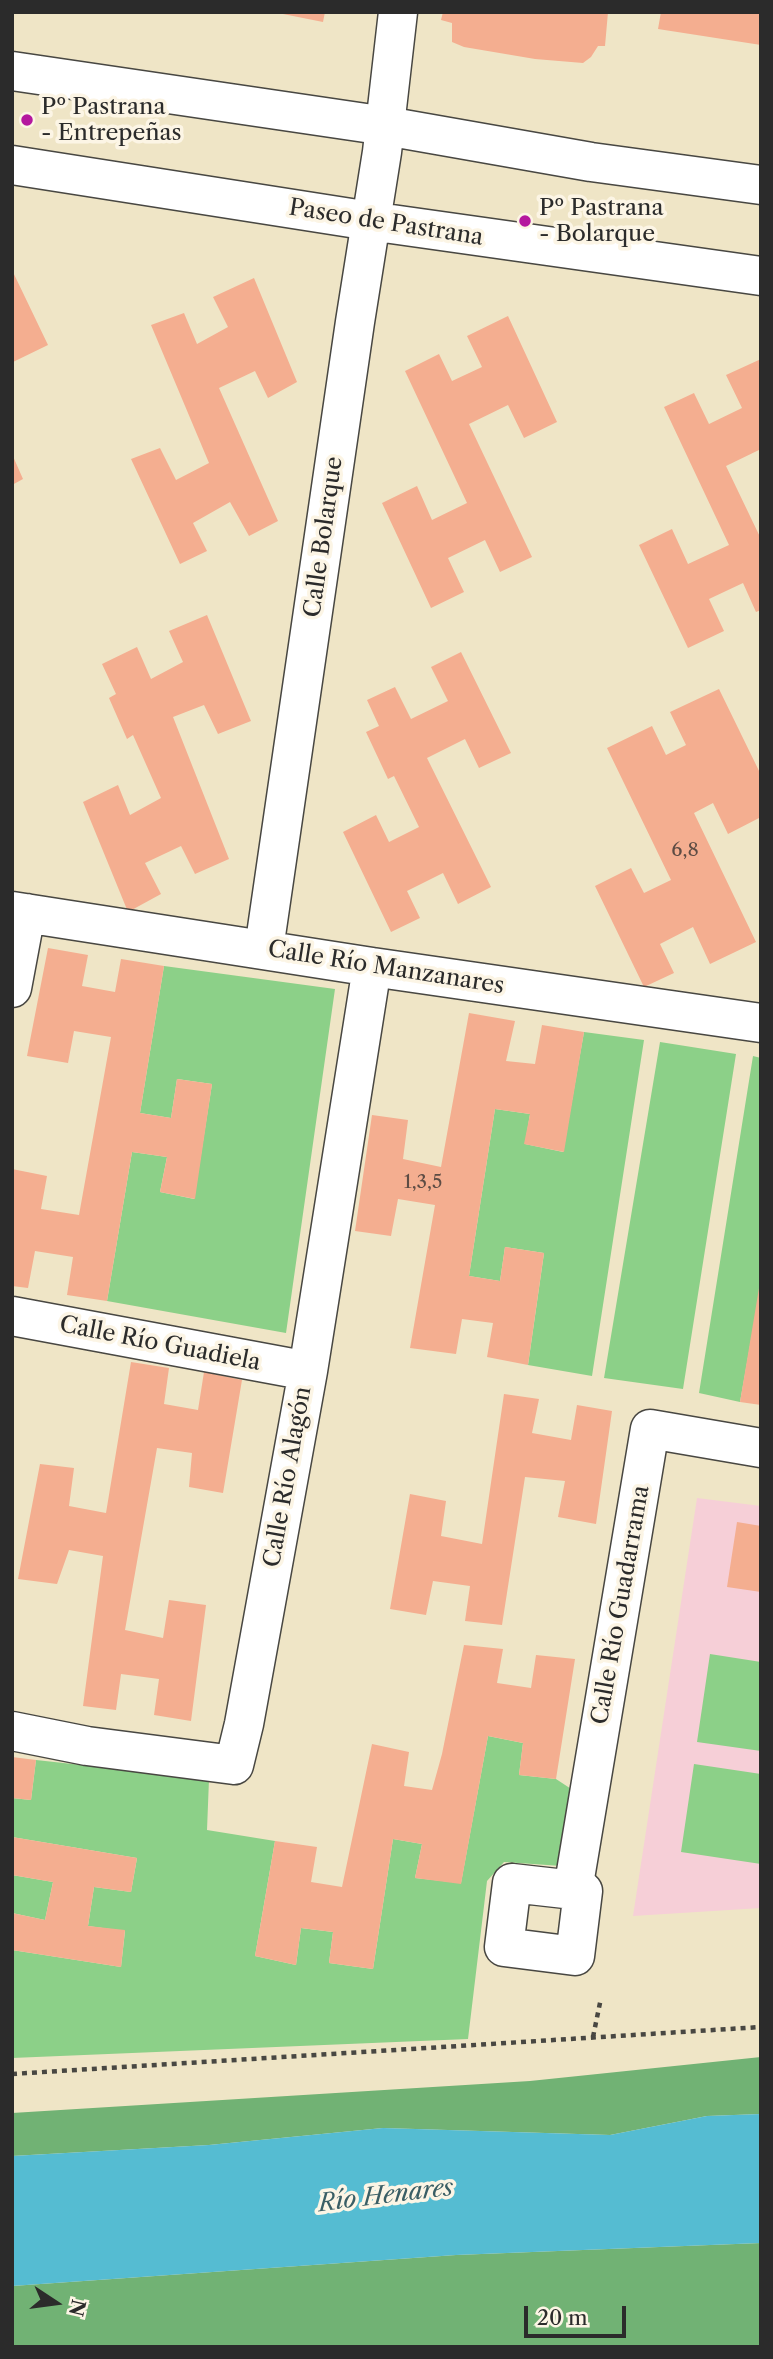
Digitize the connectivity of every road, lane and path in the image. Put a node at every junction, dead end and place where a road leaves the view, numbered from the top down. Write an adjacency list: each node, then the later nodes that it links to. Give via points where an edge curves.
1 (398, 12): 3 (street, Calle Bolarque)
2 (12, 71): 3 (street, via 237,104)
3 (384, 139): 5 (street); 6 (street, Calle Bolarque)
4 (12, 165): 6 (street, Paseo de Pastrana)
5 (761, 185)
6 (370, 221): 7 (street, Paseo de Pastrana); 9 (street, Calle Bolarque)
7 (761, 276)
8 (19, 912): 9 (street, Calle Río Manzanares); 11 (street)
9 (264, 949): 10 (street, Calle Río Manzanares)
10 (372, 967): 12 (street, Calle Río Manzanares); 14 (street, Calle Río Alagón)
11 (12, 988)
12 (761, 1023)
13 (12, 1316): 14 (street, Calle Río Guadiela)
14 (307, 1371): 16 (street, Calle Río Alagón, via 234,1765)
15 (761, 1448): 17 (street, Calle Río Guadarrama, via 650,1430)
16 (12, 1731)
17 (573, 1890)
18 (601, 1997): 20 (path)
19 (761, 2027): 20 (path)
20 (593, 2037): 21 (path)
21 (12, 2074)

